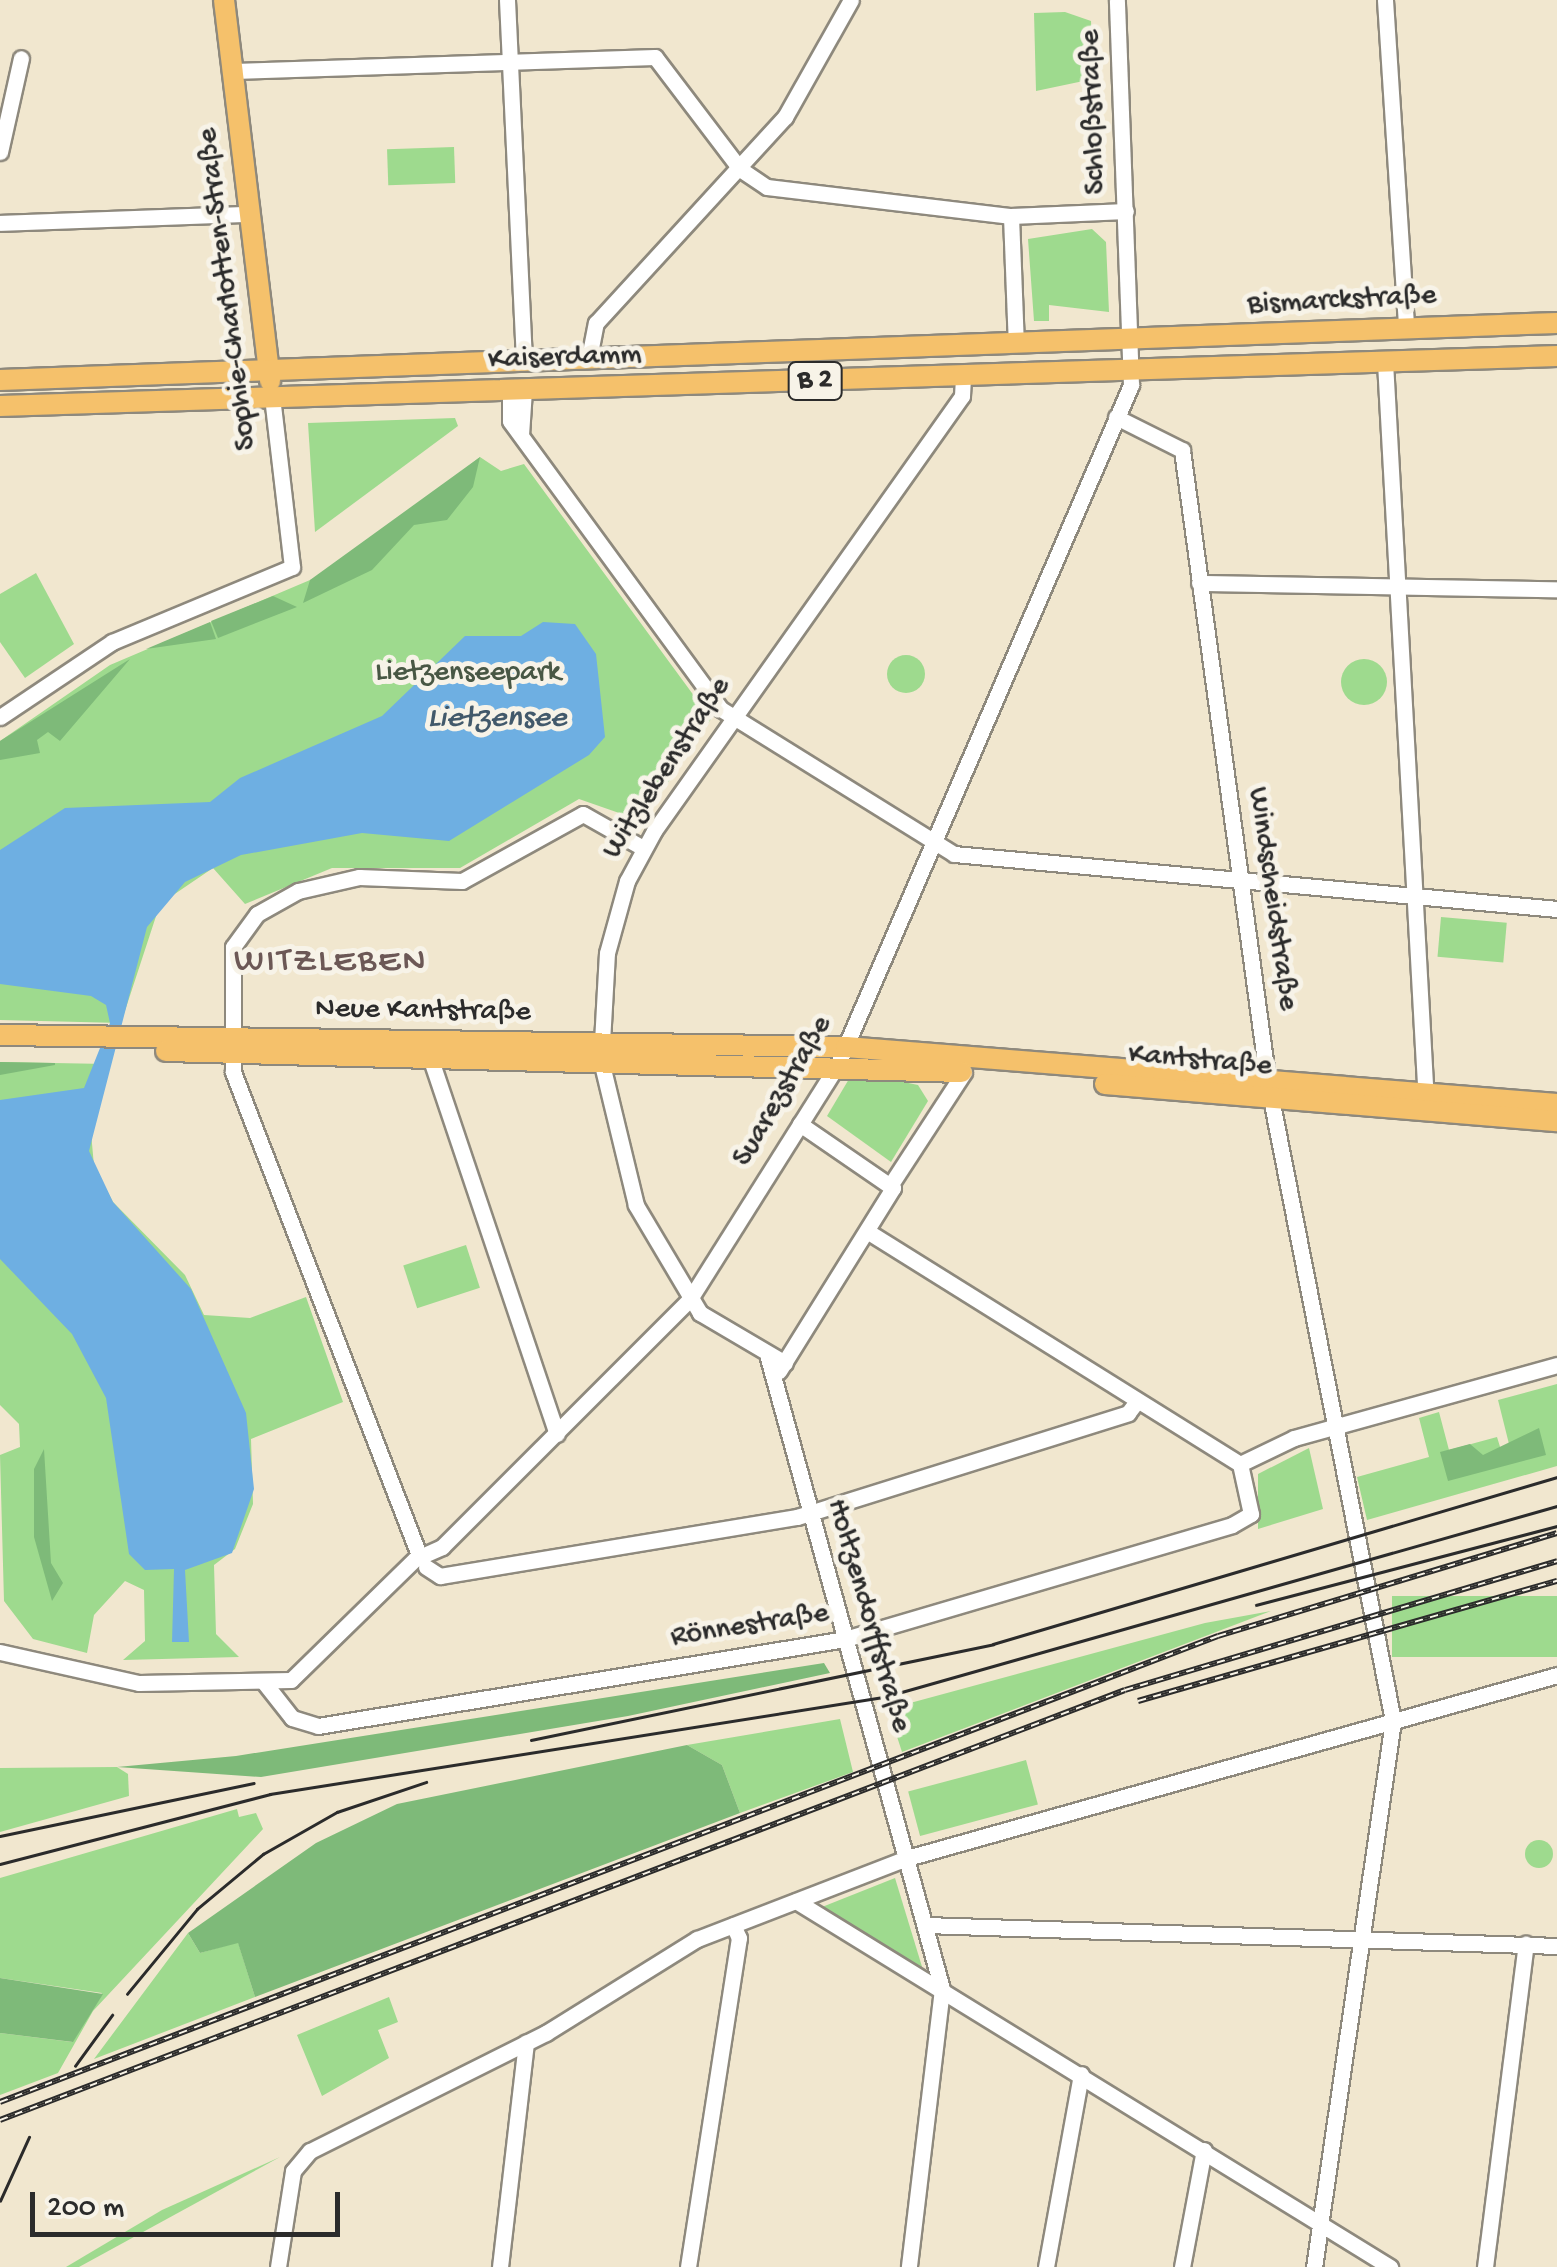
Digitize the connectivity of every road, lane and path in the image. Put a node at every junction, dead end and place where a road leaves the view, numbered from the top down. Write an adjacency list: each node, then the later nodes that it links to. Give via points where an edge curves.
1 (224, 0): 8 (main road, Sophie-Charlotten-Straße)
2 (508, 0): 7 (street)
3 (851, 0): 10 (street, via 785,117)
4 (1385, 0): 16 (street)
5 (1118, 4): 11 (street, Schloßstraße)
6 (21, 58): 9 (street)
7 (513, 62): 8 (street); 10 (street, via 662,59); 21 (street)
8 (244, 70): 12 (main road, Sophie-Charlotten-Straße)
9 (0, 152)
10 (740, 169): 13 (street, via 775,189); 20 (street, via 596,323)
11 (1118, 212): 13 (street); 17 (street, Schloßstraße)
12 (250, 214): 14 (street); 24 (main road, Sophie-Charlotten-Straße)
13 (1011, 216): 18 (street)
14 (0, 222)
15 (1557, 323): 16 (main road, Bismarckstraße / B 2)
16 (1406, 329): 17 (main road, Bismarckstraße / B 2)
17 (1130, 342): 18 (main road, B 2); 25 (street, Schloßstraße)
18 (1016, 344): 20 (main road, Kaiserdamm / B 2)
19 (1557, 356): 22 (main road, Bismarckstraße / B 2)
20 (589, 358): 21 (main road, Kaiserdamm / B 2)
21 (524, 361): 23 (main road, Kaiserdamm / B 2)
22 (1385, 362): 25 (main road, Bismarckstraße / B 2); 34 (street)
23 (304, 368): 24 (main road, Kaiserdamm / B 2); 29 (main road)
24 (268, 369): 27 (main road, Kaiserdamm / B 2); 30 (main road, Sophie-Charlotten-Straße)
25 (1131, 372): 26 (main road, Kaiserdamm / B 2); 32 (street, Suarezstraße)
26 (962, 377): 28 (main road, Kaiserdamm / B 2); 37 (street, Witzlebenstraße, via 962,396)
27 (0, 380)
28 (517, 390): 29 (main road, Kaiserdamm / B 2); 37 (street, via 521,435)
29 (305, 396): 30 (main road, Kaiserdamm / B 2)
30 (272, 398): 31 (main road, Kaiserdamm / B 2); 36 (street, Sophie-Charlotten-Straße, via 288,569 112,642)
31 (0, 406)
32 (1116, 417): 33 (street, Windscheidstraße, via 1182,450); 38 (street, Suarezstraße)
33 (1200, 583): 34 (street); 40 (street, Windscheidstraße)
34 (1397, 585): 35 (street); 41 (street)
35 (1557, 588)
36 (0, 717)
37 (733, 718): 38 (street); 39 (street, Witzlebenstraße)
38 (937, 843): 40 (street, via 954,854); 49 (street, Suarezstraße)
39 (643, 848): 45 (street, via 583,814 462,881 347,878 283,898 249,921 233,947); 48 (street, Witzlebenstraße, via 607,953)
40 (1240, 882): 41 (street); 51 (street, Windscheidstraße)
41 (1415, 897): 42 (street); 52 (street)
42 (1557, 909)
43 (0, 1035): 44 (main road, Neue Kantstraße)
44 (80, 1043): 45 (main road, Neue Kantstraße); 46 (main road, Neue Kantstraße)
45 (229, 1045): 47 (main road, Neue Kantstraße); 68 (street)
46 (0, 1048)
47 (428, 1049): 48 (main road, Neue Kantstraße); 65 (street)
48 (600, 1052): 49 (main road, Neue Kantstraße); 58 (street, Witzlebenstraße, via 636,1205)
49 (842, 1055): 50 (main road, Kantstraße); 51 (main road, Kantstraße); 55 (street, Suarezstraße)
50 (964, 1072): 51 (main road, Kantstraße); 56 (street)
51 (1270, 1090): 52 (main road, Kantstraße); 64 (street, Windscheidstraße)
52 (1426, 1103): 53 (main road, Kantstraße); 54 (main road, Kantstraße)
53 (1557, 1104)
54 (1557, 1121)
55 (800, 1124): 56 (street); 58 (street, Suarezstraße)
56 (893, 1184): 57 (street)
57 (867, 1231): 60 (street); 63 (street)
58 (690, 1299): 59 (street, Witzlebenstraße); 65 (street, Suarezstraße)
59 (767, 1354): 60 (street, Witzlebenstraße); 62 (street, Holtzendorffstraße)
60 (785, 1363): 62 (street)
61 (1557, 1365): 64 (street)
62 (772, 1389): 67 (street, Holtzendorffstraße)
63 (1138, 1401): 66 (street); 67 (street, via 1128,1414)
64 (1332, 1427): 66 (street); 73 (street, Windscheidstraße)
65 (556, 1434): 68 (street, Suarezstraße)
66 (1240, 1464): 69 (street, Rönnestraße, via 1251,1514)
67 (809, 1512): 68 (street, via 440,1576); 69 (street, Holtzendorffstraße)
68 (423, 1561): 72 (street, Suarezstraße, via 291,1680)
69 (845, 1639): 72 (street, Rönnestraße, via 318,1726 292,1718); 74 (street, Holtzendorffstraße)
70 (0, 1652): 72 (street, via 139,1684)
71 (1557, 1676): 73 (street)
72 (266, 1681)
73 (1393, 1721): 74 (street); 78 (street, Windscheidstraße)
74 (907, 1858): 75 (street); 76 (street, Holtzendorffstraße)
75 (796, 1901): 77 (street); 81 (street)
76 (925, 1924): 78 (street); 81 (street, Holtzendorffstraße)
77 (733, 1925): 82 (street); 89 (street, via 739,1938)
78 (1365, 1936): 79 (street); 85 (street, Windscheidstraße)
79 (1526, 1944): 80 (street); 94 (street)
80 (1557, 1946)
81 (942, 1990): 83 (street); 86 (street)
82 (526, 2043): 87 (street, via 310,2152 293,2171); 88 (street)
83 (1080, 2074): 84 (street); 90 (street)
84 (1204, 2150): 85 (street); 91 (street)
85 (1321, 2224): 92 (street, Windscheidstraße); 93 (street)
86 (904, 2264)
87 (278, 2267)
88 (500, 2267)
89 (688, 2267)
90 (1046, 2267)
91 (1182, 2267)
92 (1314, 2267)
93 (1390, 2267)
94 (1485, 2267)

